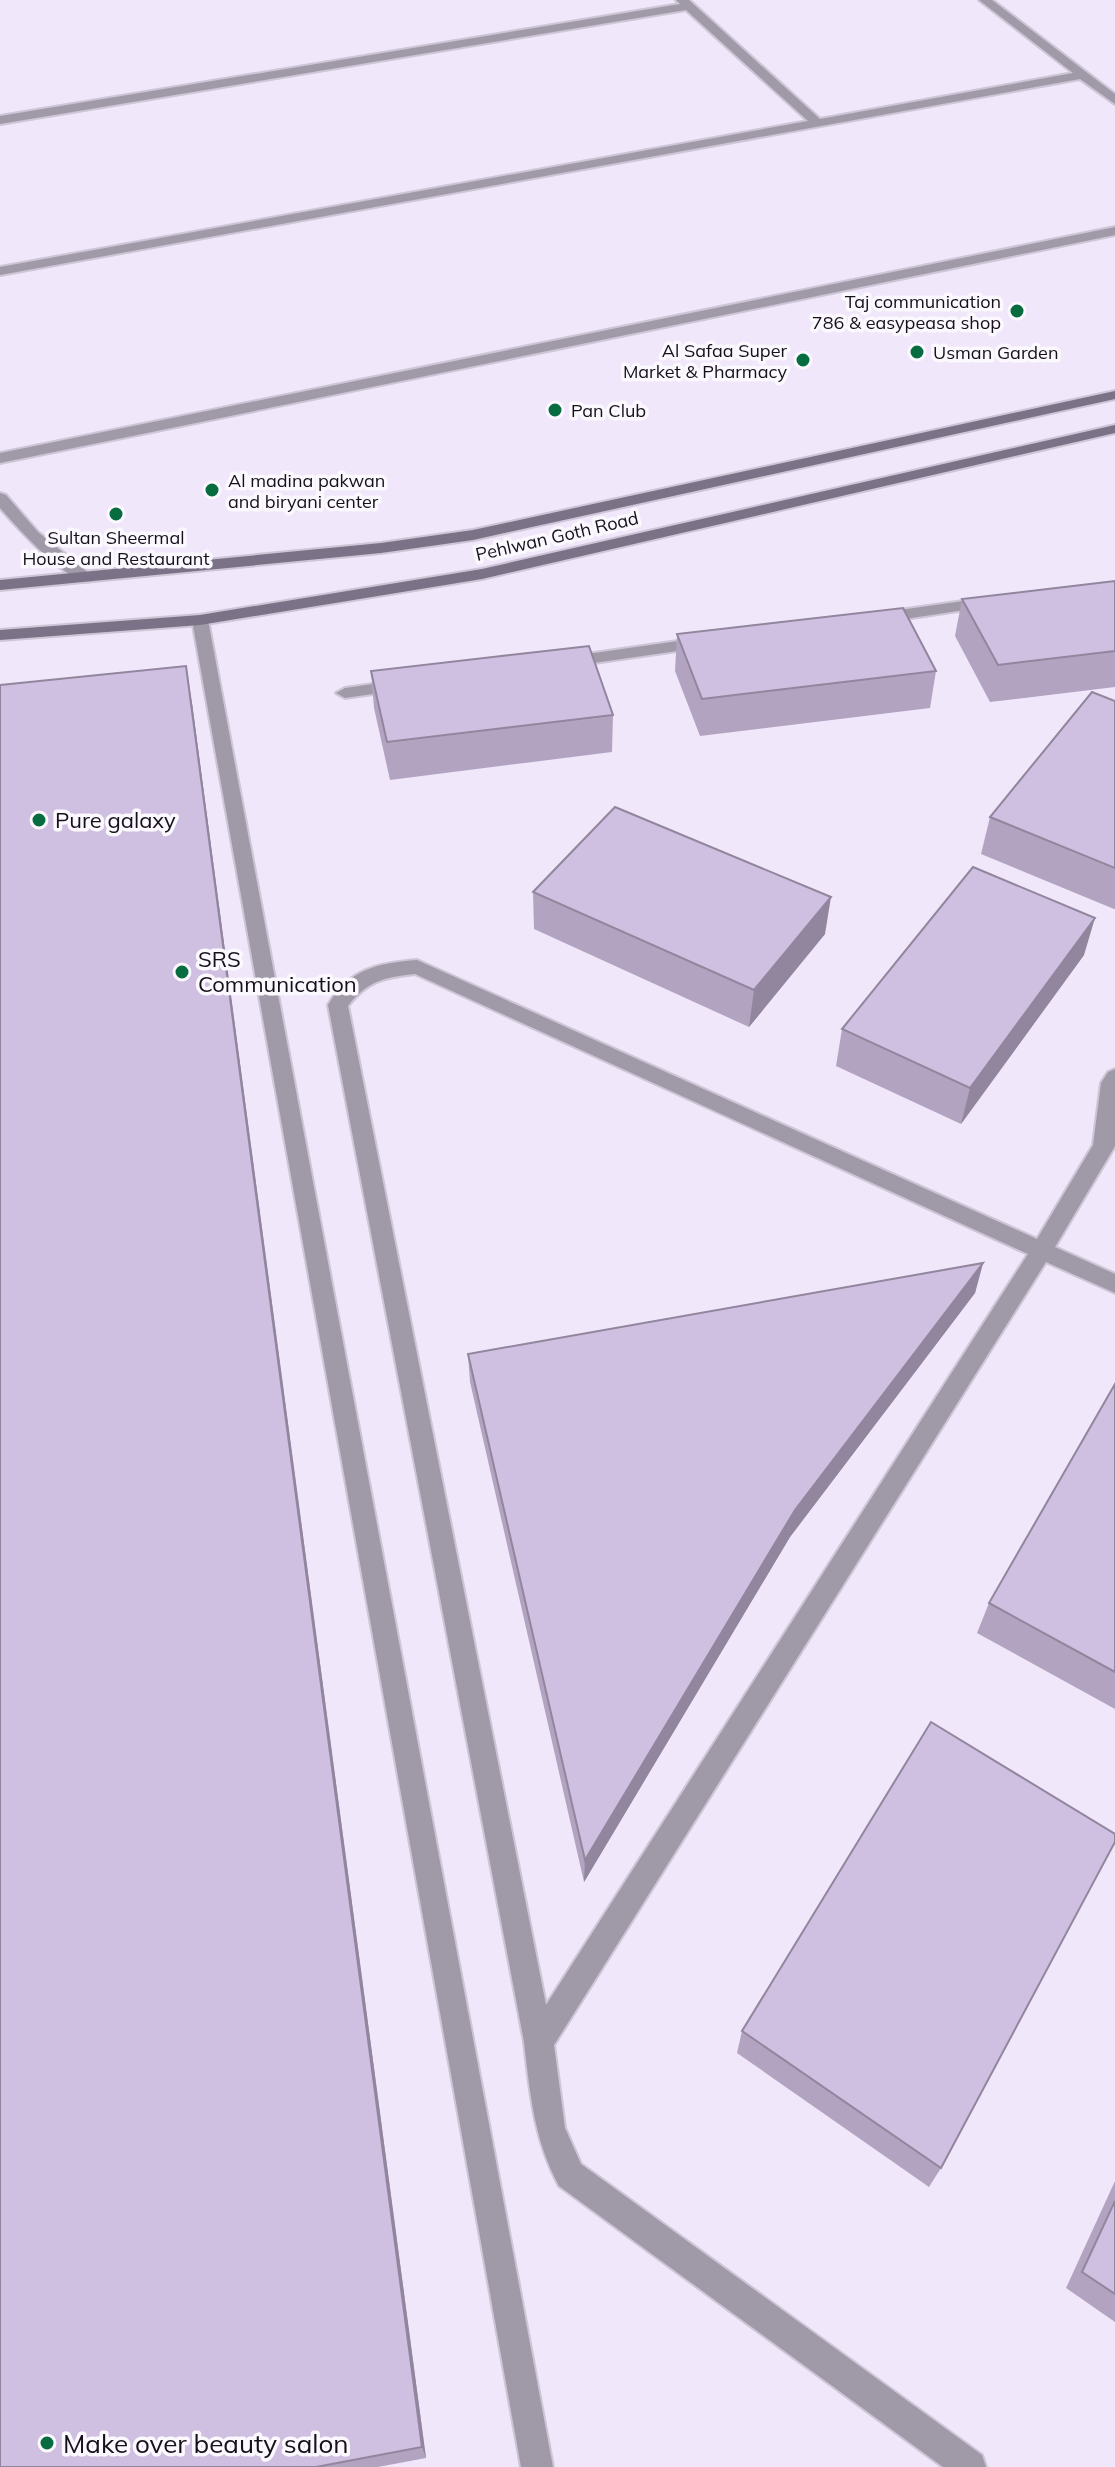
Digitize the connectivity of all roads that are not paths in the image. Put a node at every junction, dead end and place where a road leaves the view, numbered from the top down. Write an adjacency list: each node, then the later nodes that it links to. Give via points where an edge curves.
1 (985, 0): 3 (street)
2 (686, 3): 5 (street); 6 (street)
3 (1082, 75): 4 (street); 6 (street)
4 (1115, 100)
5 (0, 120)
6 (818, 123): 8 (street)
7 (1115, 231): 11 (street)
8 (0, 271)
9 (1115, 395): 13 (main road, Pehlwan Goth Road, via 473,535)
10 (1115, 429): 16 (main road, Pehlwan Goth Road, via 482,574)
11 (0, 458)
12 (0, 498): 13 (street, via 32,535)
13 (85, 578): 14 (main road, Pehlwan Goth Road)
14 (0, 585)
15 (1002, 600): 17 (street)
16 (200, 620): 18 (main road, Pehlwan Goth Road); 28 (street)
17 (862, 620)
18 (0, 635)
19 (721, 640): 20 (street)
20 (548, 664)
21 (423, 682): 22 (street)
22 (345, 693)
23 (1115, 1077): 24 (street)
24 (1109, 1142): 25 (street)
25 (1042, 1250): 26 (street); 27 (street); 27 (street, via 417,967 357,979 338,1005)
26 (1115, 1284)
27 (539, 2042): 29 (street, via 551,2138 570,2175)
28 (537, 2467)
29 (970, 2467)

